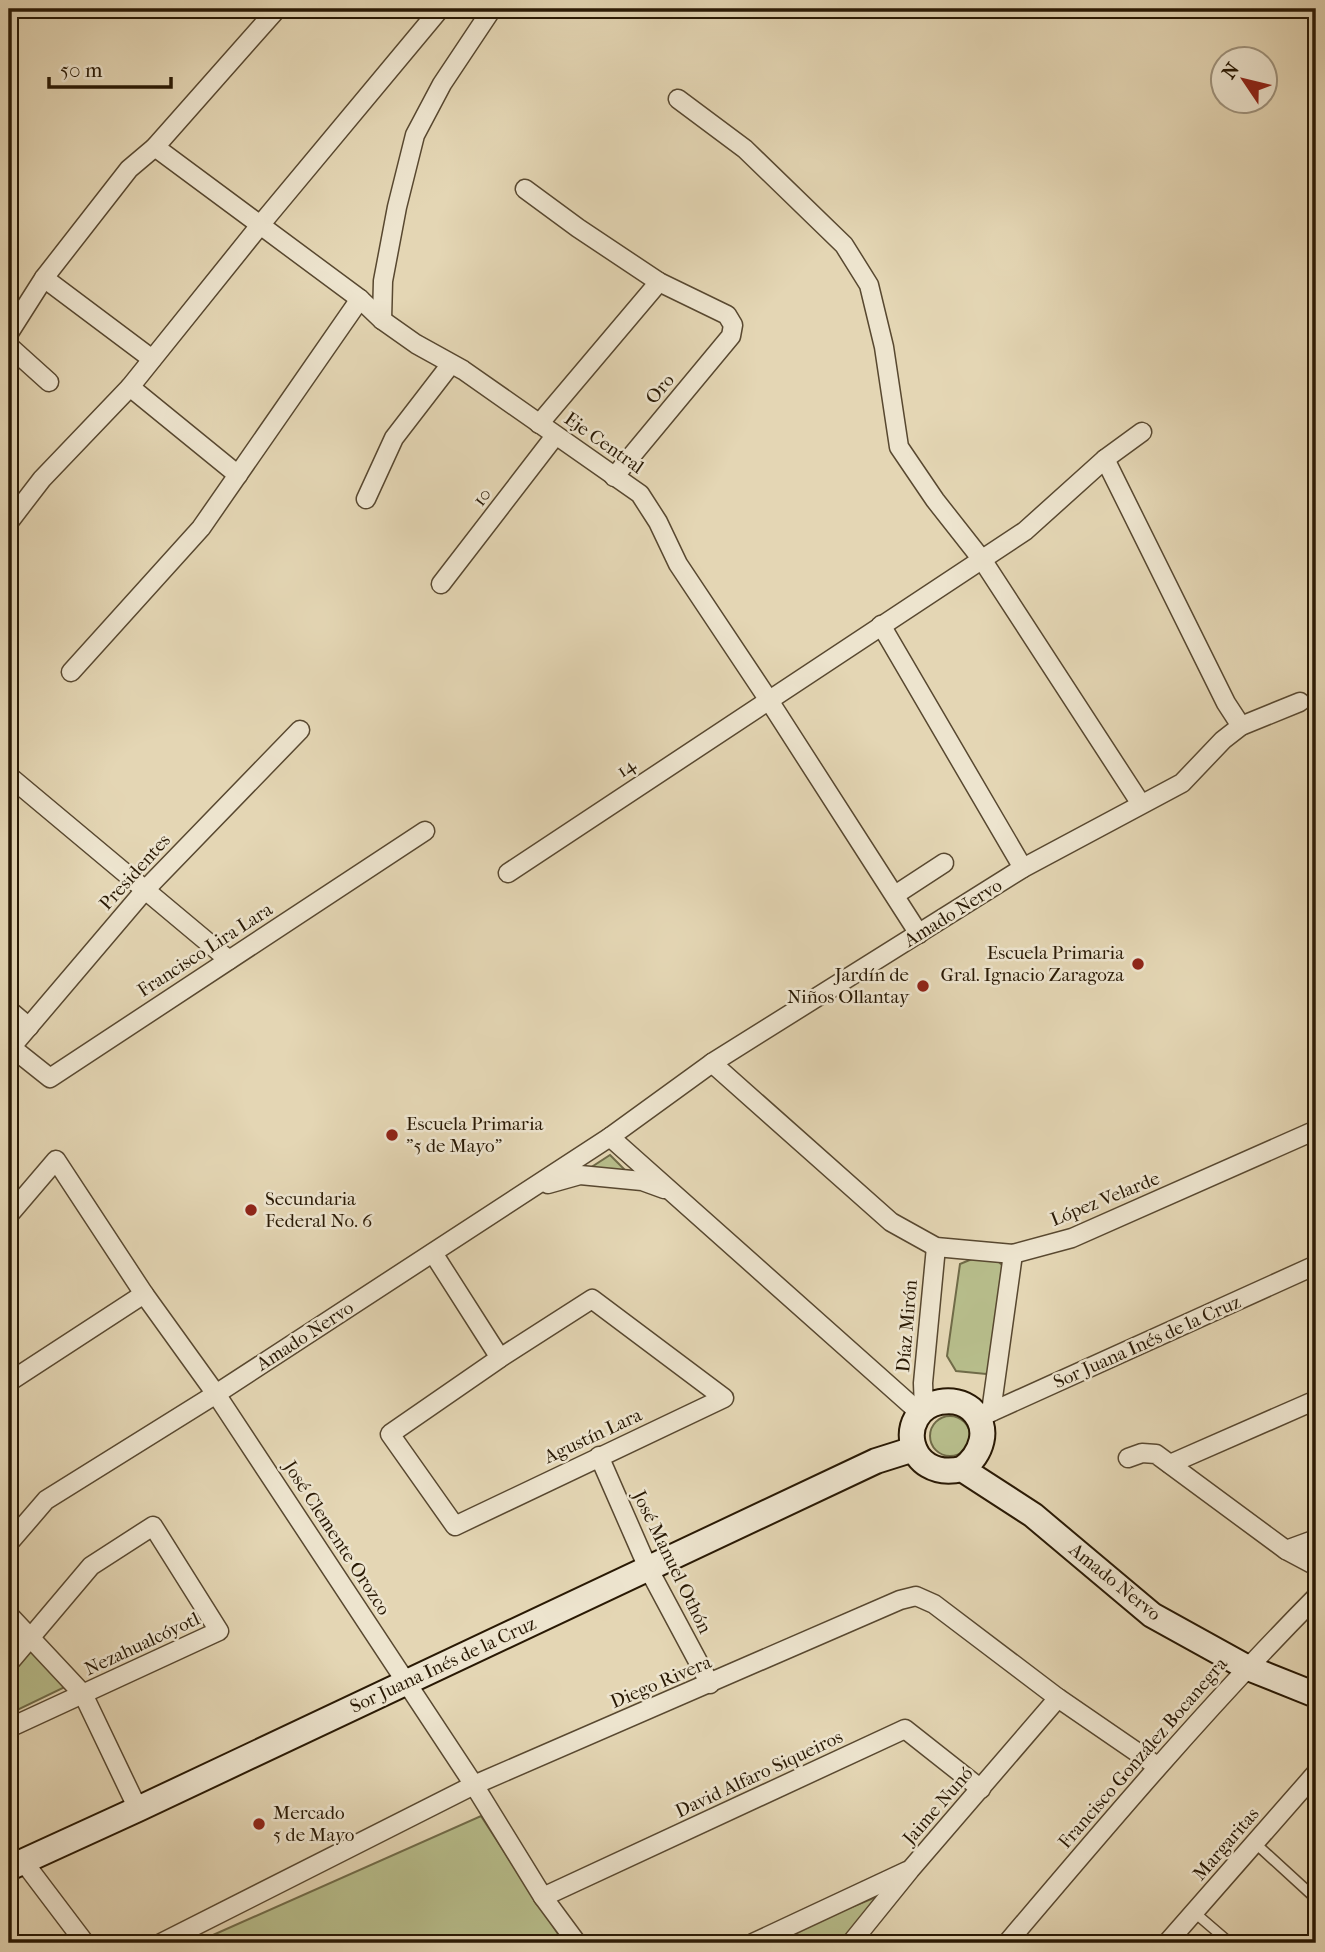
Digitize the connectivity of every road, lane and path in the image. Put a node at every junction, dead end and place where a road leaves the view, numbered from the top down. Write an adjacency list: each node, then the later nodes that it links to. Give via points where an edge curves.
1 (276, 9): 5 (street)
2 (440, 9): 7 (street)
3 (492, 9): 11 (street, via 442,84 415,135 383,281)
4 (678, 99): 26 (street, via 745,149 844,245 869,285 884,347 898,447)
5 (155, 147): 7 (street, Eje Central); 8 (street, via 129,169)
6 (525, 189): 9 (street)
7 (261, 224): 10 (street, Eje Central); 14 (street)
8 (44, 278): 12 (street); 14 (street)
9 (659, 282): 18 (street); 23 (street, Oro, via 727,315 733,325 731,336)
10 (360, 299): 11 (street, Eje Central); 22 (street)
11 (383, 320): 15 (street, Eje Central)
12 (9, 334)
13 (9, 346): 16 (street)
14 (152, 359): 17 (street)
15 (451, 364): 18 (street, Eje Central); 24 (street, via 394,438)
16 (49, 382)
17 (130, 387): 22 (street); 25 (street)
18 (539, 424): 20 (street, Eje Central)
19 (1142, 432): 21 (street, 14)
20 (555, 436): 23 (street, Eje Central); 27 (street, 10)
21 (1105, 458): 26 (street, 14, via 1025,531); 32 (street)
22 (238, 475): 29 (street, via 201,528)
23 (614, 477): 30 (street, Eje Central, via 640,494 678,564)
24 (366, 499)
25 (9, 522)
26 (983, 561): 28 (street, 14); 35 (street)
27 (441, 584)
28 (881, 625): 30 (street, 14); 38 (street)
29 (71, 672)
30 (768, 699): 39 (street, 14); 41 (street, Eje Central)
31 (1300, 702): 32 (street, Amado Nervo)
32 (1241, 726): 35 (street, Amado Nervo, via 1182,783)
33 (300, 730): 40 (street, Presidentes)
34 (9, 776): 40 (street)
35 (1141, 804): 38 (street, Amado Nervo)
36 (425, 831): 43 (street, Francisco Lira Lara)
37 (944, 863): 41 (street)
38 (1023, 868): 42 (street, Amado Nervo)
39 (508, 873)
40 (145, 890): 43 (street); 45 (street, Presidentes)
41 (895, 895): 42 (street, Eje Central)
42 (919, 934): 47 (street, Amado Nervo)
43 (229, 960): 46 (street, Francisco Lira Lara, via 50,1078)
44 (9, 1010): 45 (street)
45 (29, 1027): 46 (street, Presidentes)
46 (10, 1049)
47 (712, 1063): 49 (street, Amado Nervo); 53 (street, López Velarde, via 891,1222)
48 (1316, 1130): 55 (street, López Velarde, via 1072,1238)
49 (610, 1137): 50 (street, Amado Nervo); 51 (street)
50 (528, 1190): 51 (street, via 580,1175 642,1181); 54 (street, Amado Nervo)
51 (674, 1193): 62 (street)
52 (9, 1215): 57 (street, José Clemente Orozco, via 56,1160)
53 (936, 1247): 55 (street, López Velarde); 62 (street, Díaz Mirón)
54 (433, 1253): 58 (street); 60 (street, Amado Nervo)
55 (1013, 1254): 63 (street)
56 (1316, 1265): 63 (street, Sor Juana Inés de la Cruz)
57 (144, 1294): 59 (street); 60 (street, José Clemente Orozco)
58 (500, 1358): 65 (street, Agustín Lara, via 390,1434 455,1526); 65 (street, Agustín Lara, via 592,1299 724,1398)
59 (9, 1382)
60 (216, 1394): 70 (street, Amado Nervo, via 46,1500); 79 (street, José Clemente Orozco)
61 (1316, 1400): 67 (street)
62 (922, 1411): 63 (main road, via 948,1400); 64 (main road, via 911,1437)
63 (984, 1415): 68 (main road, via 981,1447)
64 (914, 1449): 68 (main road, Amado Nervo, via 921,1461 934,1469); 73 (main road, Sor Juana Inés de la Cruz, via 876,1461)
65 (600, 1456): 73 (street, José Manuel Othón)
66 (1128, 1458): 67 (street, via 1156,1454)
67 (1170, 1464): 71 (street)
68 (962, 1469): 78 (main road, Amado Nervo, via 1033,1514 1152,1615)
69 (1316, 1539): 71 (street)
70 (9, 1543)
71 (1286, 1550): 72 (street)
72 (1316, 1566)
73 (648, 1568): 79 (main road, Sor Juana Inés de la Cruz); 80 (street, José Manuel Othón)
74 (1316, 1597): 78 (street, Francisco González Bocanegra)
75 (9, 1615): 76 (street)
76 (30, 1637): 77 (street); 81 (street); 81 (street, Nezahualcóyotl, via 91,1566 153,1526 219,1631)
77 (9, 1663)
78 (1246, 1667): 82 (main road, Amado Nervo); 85 (street, Francisco González Bocanegra)
79 (406, 1681): 87 (street, José Clemente Orozco); 89 (main road, Sor Juana Inés de la Cruz)
80 (710, 1684): 83 (street, Diego Rivera, via 916,1596 934,1604); 87 (street, Diego Rivera)
81 (83, 1694): 84 (street, Nezahualcóyotl); 89 (street)
82 (1316, 1695)
83 (1058, 1698): 85 (street, Diego Rivera); 88 (street, Jaime Nunó)
84 (9, 1728)
85 (1157, 1766): 101 (street, Francisco González Bocanegra)
86 (1316, 1774): 90 (street, Margaritas)
87 (474, 1785): 94 (street, José Clemente Orozco); 97 (street, Diego Rivera)
88 (981, 1789): 92 (street, Jaime Nunó); 94 (street, David Alfaro Siqueiros, via 905,1729)
89 (138, 1809): 91 (main road, Sor Juana Inés de la Cruz)
90 (1255, 1843): 93 (lane); 95 (street, Margaritas)
91 (16, 1864): 96 (street)
92 (910, 1870): 99 (street); 100 (street, Jaime Nunó)
93 (1313, 1896)
94 (543, 1897): 98 (street, José Clemente Orozco)
95 (1194, 1912): 102 (street, Margaritas); 103 (lane)
96 (85, 1943)
97 (161, 1943)
98 (577, 1943)
99 (753, 1943)
100 (851, 1943)
101 (1007, 1943)
102 (1167, 1943)
103 (1230, 1943)

